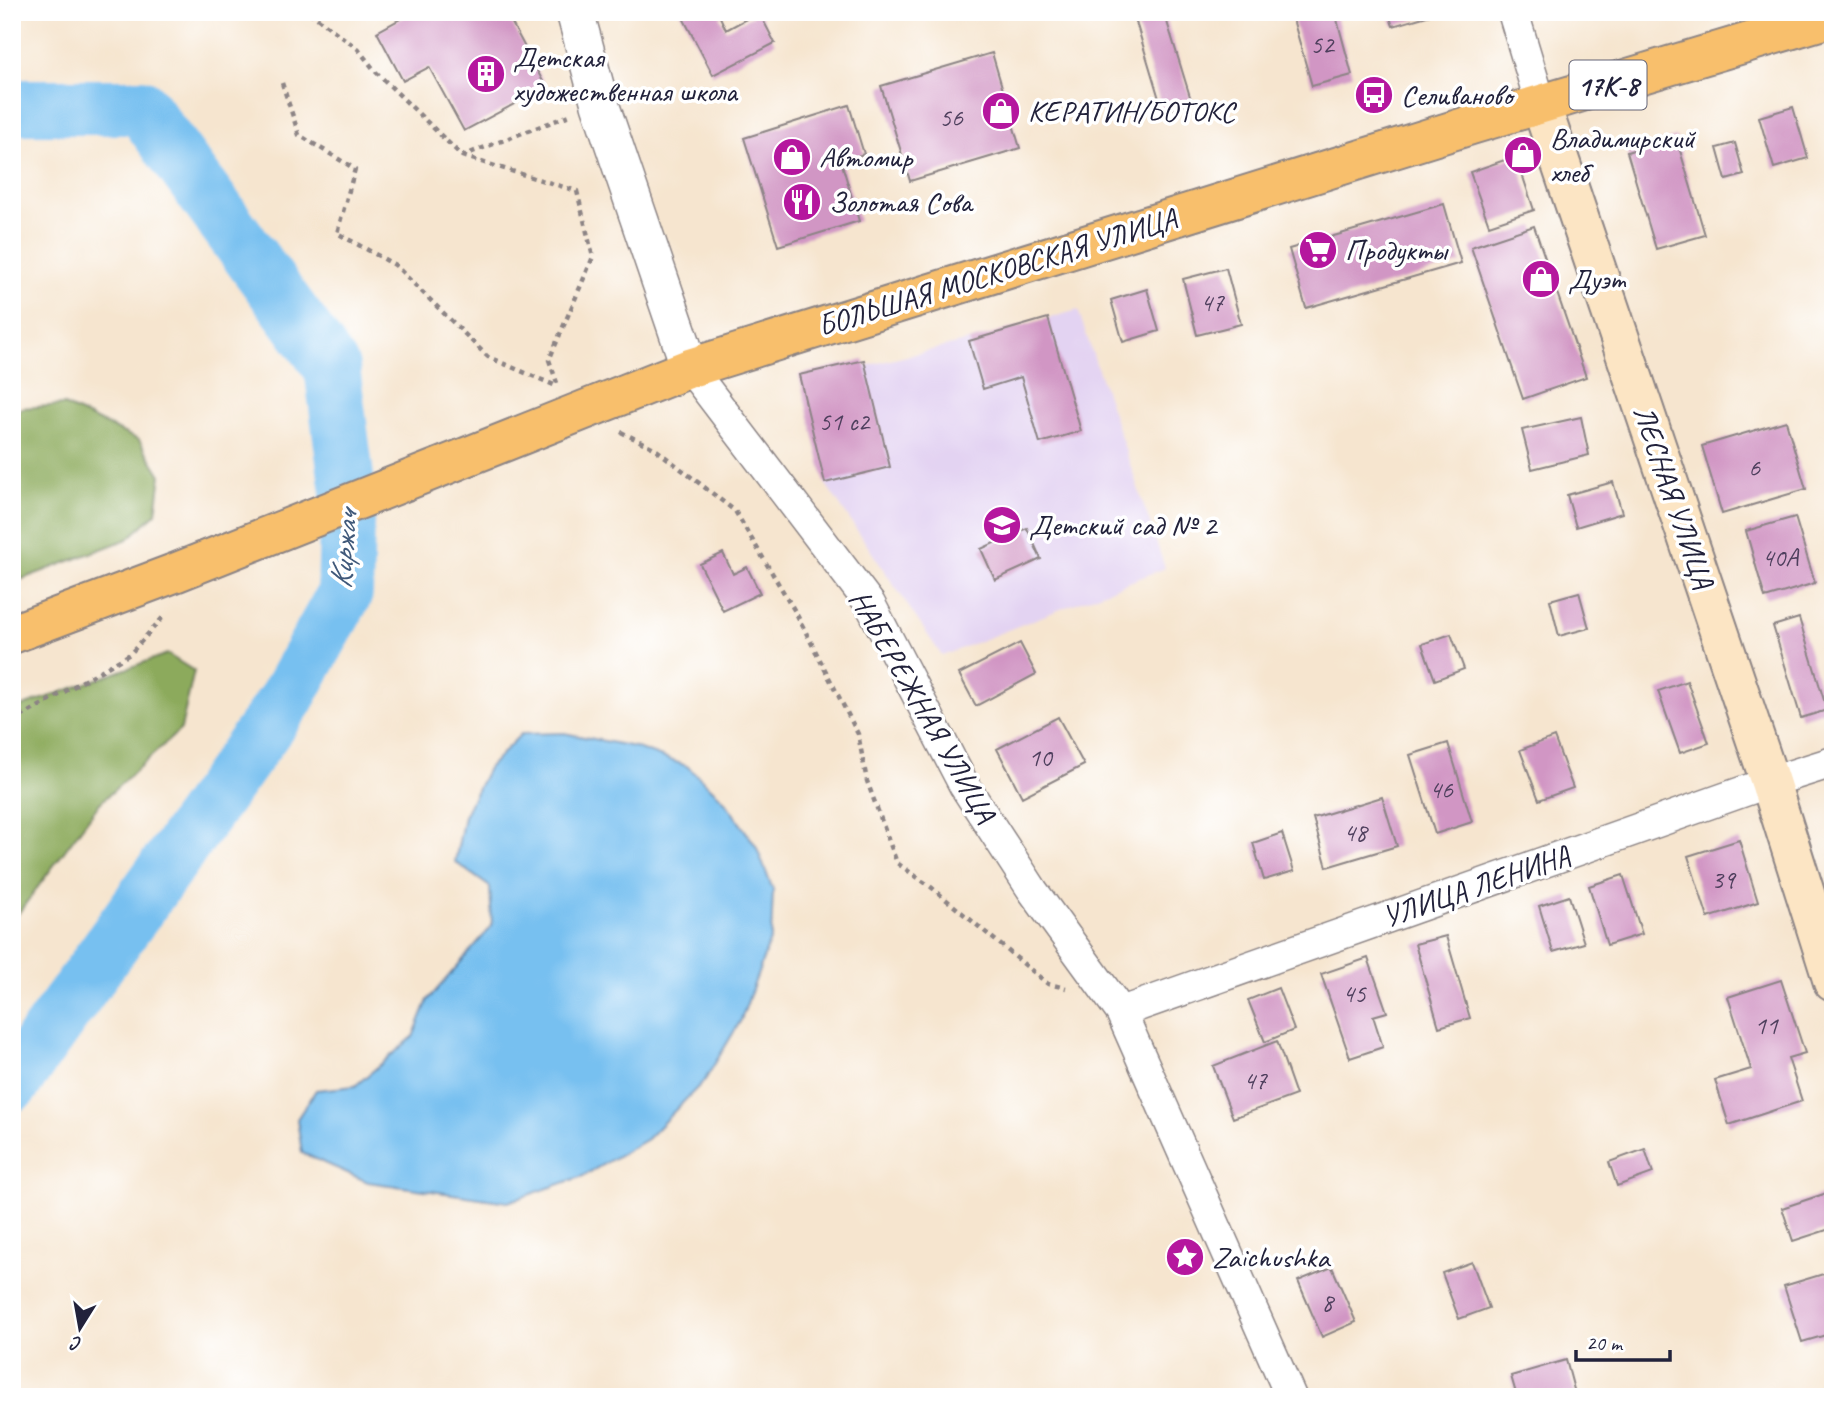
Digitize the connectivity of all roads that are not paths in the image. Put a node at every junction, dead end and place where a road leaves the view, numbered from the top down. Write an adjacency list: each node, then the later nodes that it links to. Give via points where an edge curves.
1 (575, 12): 5 (street, НАБЕРЕЖНАЯ УЛИЦА, via 600,104)
2 (1513, 12): 4 (street, ЛЕСНАЯ УЛИЦА)
3 (1833, 17): 4 (main road, БОЛЬШАЯ МОСКОВСКАЯ УЛИЦА / 17К-8)
4 (1541, 105): 5 (main road, БОЛЬШАЯ МОСКОВСКАЯ УЛИЦА); 8 (main road, ЛЕСНАЯ УЛИЦА)
5 (690, 368): 6 (main road, БОЛЬШАЯ МОСКОВСКАЯ УЛИЦА); 10 (street, НАБЕРЕЖНАЯ УЛИЦА, via 870,604 964,785 1032,891)
6 (12, 634)
7 (1833, 762): 8 (street, УЛИЦА ЛЕНИНА)
8 (1770, 782): 9 (main road, ЛЕСНАЯ УЛИЦА); 10 (street, УЛИЦА ЛЕНИНА)
9 (1833, 982)
10 (1116, 1006): 11 (street, НАБЕРЕЖНАЯ УЛИЦА)
11 (1292, 1397)

